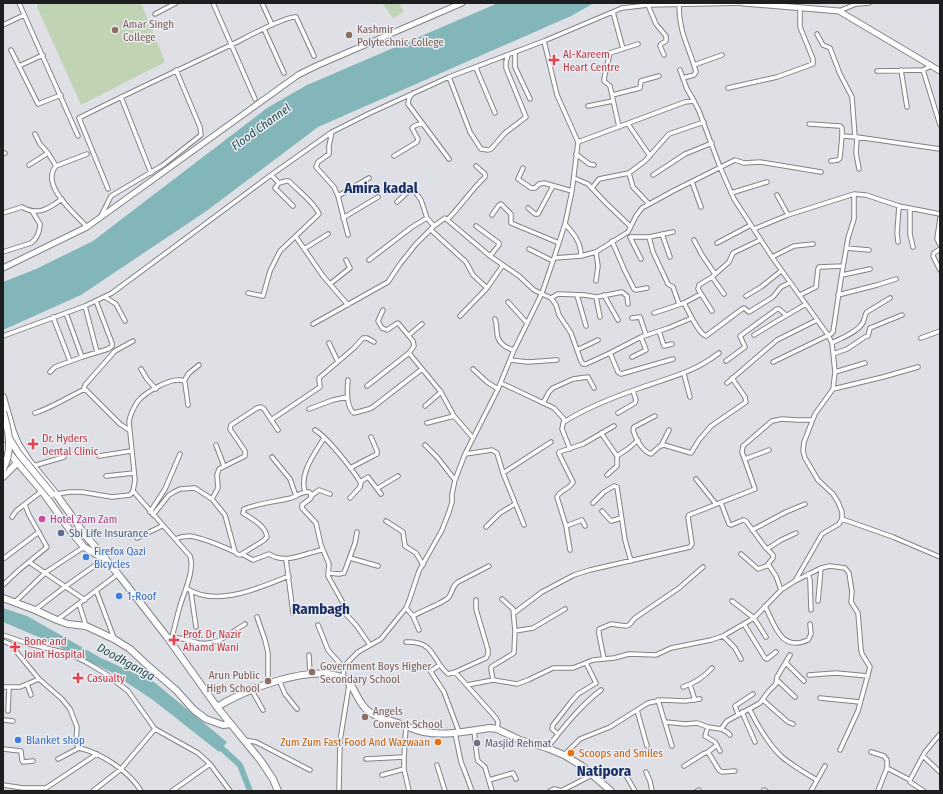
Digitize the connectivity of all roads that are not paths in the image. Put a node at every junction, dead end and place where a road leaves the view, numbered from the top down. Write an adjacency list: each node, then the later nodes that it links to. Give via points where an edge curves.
1 (19, 3): 14 (street)
2 (176, 3): 13 (street)
3 (213, 3): 20 (street)
4 (262, 3): 16 (street)
5 (462, 3): 116 (main road, via 298,76)
6 (743, 3): 9 (street); 10 (main road)
7 (869, 3): 11 (street, via 856,4)
8 (648, 5): 9 (street); 12 (street); 27 (street, via 656,24 666,37 666,41 660,46)
9 (679, 5): 30 (street, via 681,31)
10 (800, 8): 11 (main road); 44 (street, via 800,27 814,59 813,64 777,77)
11 (839, 11): 32 (main road)
12 (614, 12): 19 (street); 22 (street)
13 (155, 14)
14 (24, 15): 15 (street); 26 (street)
15 (3, 25)
16 (272, 25): 17 (street); 29 (street, via 296,17)
17 (264, 29): 20 (street); 40 (street)
18 (817, 34): 66 (street, via 823,45 830,48 840,74 852,94)
19 (544, 41): 24 (street); 67 (street, via 557,94)
20 (231, 44): 34 (street); 49 (street)
21 (638, 44): 22 (street)
22 (623, 49): 47 (street, via 610,53 604,76)
23 (11, 50): 31 (street)
24 (515, 52): 25 (street); 50 (street, via 516,67)
25 (508, 54): 33 (street); 42 (street, via 506,68 526,117 505,133 491,149 481,149 473,138)
26 (42, 55): 31 (street); 46 (street)
27 (664, 55)
28 (722, 55): 30 (street)
29 (314, 56)
30 (694, 65): 43 (street, via 696,74)
31 (19, 66): 46 (street, via 38,104)
32 (931, 66): 37 (street); 39 (main road)
33 (476, 68): 42 (street); 55 (street)
34 (176, 70): 48 (street); 85 (street, via 200,127 201,136)
35 (680, 70): 43 (street)
36 (901, 70): 37 (street); 38 (street); 54 (street)
37 (923, 70): 60 (street)
38 (877, 71)
39 (940, 71)
40 (284, 73)
41 (659, 76): 47 (street, via 641,81 640,88)
42 (448, 77): 45 (street)
43 (683, 78): 52 (street)
44 (728, 88)
45 (413, 93): 57 (street, via 408,104); 62 (street)
46 (61, 95): 64 (street)
47 (612, 95): 51 (street)
48 (121, 97): 85 (street); 96 (street, via 79,118)
49 (255, 99)
50 (530, 99)
51 (613, 100): 53 (street); 61 (street)
52 (694, 101): 56 (street); 58 (street, via 685,102)
53 (588, 106)
54 (907, 107)
55 (495, 113)
56 (704, 122): 68 (street); 74 (street, via 669,134)
57 (422, 123): 73 (street, via 412,128 417,142); 75 (street)
58 (628, 124): 61 (street); 74 (street)
59 (809, 124): 65 (street, via 840,126)
60 (940, 125)
61 (619, 127): 67 (street)
62 (332, 132): 87 (street); 101 (street, via 328,146 329,154 316,166 331,183)
63 (35, 134): 70 (street)
64 (78, 136)
65 (842, 136): 66 (street); 76 (street, via 840,158)
66 (856, 137): 69 (street); 83 (street)
67 (578, 142): 72 (street)
68 (712, 143): 81 (street); 88 (street, via 685,154)
69 (940, 149)
70 (48, 152): 77 (street); 79 (street)
71 (87, 154): 79 (street)
72 (576, 154): 78 (street); 90 (street)
73 (394, 156)
74 (650, 156): 86 (street)
75 (449, 159)
76 (831, 161)
77 (29, 165)
78 (594, 165)
79 (56, 166): 103 (street, via 52,172 52,184)
80 (476, 166): 120 (street, via 485,177)
81 (720, 167): 84 (street, via 736,160 742,163 765,163); 91 (street); 98 (street)
82 (524, 168): 94 (street, via 518,178 524,184 534,189 541,183)
83 (859, 169)
84 (821, 172)
85 (151, 173): 116 (street, via 111,196)
86 (629, 173): 95 (street, via 599,179); 105 (street, via 633,187)
87 (272, 175): 93 (street); 184 (street, via 132,280)
88 (653, 175)
89 (369, 178): 101 (street)
90 (574, 178): 95 (street); 97 (street)
91 (692, 182): 105 (street); 107 (street)
92 (767, 182): 98 (street)
93 (280, 183): 106 (street, via 275,188); 133 (street, via 289,181 319,213)
94 (553, 186): 97 (street); 109 (street, via 538,214)
95 (592, 188): 124 (street)
96 (108, 189)
97 (572, 191): 121 (street)
98 (731, 194): 122 (street)
99 (854, 194): 108 (street); 115 (street); 145 (street, via 854,219)
100 (777, 195): 115 (street)
101 (338, 196): 117 (street)
102 (378, 197): 117 (street)
103 (62, 199): 111 (street, via 46,210); 125 (street)
104 (397, 202): 118 (street, via 410,190 414,190 422,200)
105 (649, 204): 124 (street, via 640,210)
106 (293, 206)
107 (701, 206)
108 (898, 206): 110 (street); 139 (street)
109 (528, 208)
110 (910, 208): 114 (street); 144 (street)
111 (32, 211): 112 (street, via 22,207); 150 (street, via 40,224 34,241)
112 (3, 213)
113 (492, 214): 140 (street, via 501,204 512,214 510,223)
114 (940, 214)
115 (788, 215): 127 (street)
116 (100, 218): 125 (main road)
117 (343, 218): 132 (street)
118 (427, 218): 126 (street); 158 (street)
119 (940, 218): 143 (street, via 937,239)
120 (448, 220): 126 (street, via 443,218); 152 (street)
121 (565, 224): 140 (street); 153 (street, via 579,243)
122 (751, 225): 127 (street); 141 (street)
123 (476, 226): 152 (street, via 499,243)
124 (630, 226): 128 (street)
125 (87, 227): 162 (main road)
126 (432, 228): 173 (street, via 466,262); 194 (street, via 409,253 388,282)
127 (754, 229): 137 (street)
128 (628, 232): 134 (street); 138 (street)
129 (673, 232): 131 (street)
130 (328, 234): 146 (street)
131 (662, 234): 135 (street); 154 (street)
132 (348, 235)
133 (296, 237): 146 (street); 175 (street, via 279,253 270,271 263,296)
134 (630, 237): 135 (street); 156 (street)
135 (649, 237): 192 (street, via 653,252 668,284 673,287)
136 (694, 240): 166 (street)
137 (760, 240): 155 (street); 166 (street, via 733,253 729,262)
138 (612, 242): 151 (street); 174 (street, via 634,289)
139 (898, 242)
140 (559, 243): 159 (street)
141 (717, 243)
142 (813, 244): 155 (street, via 794,246)
143 (940, 245)
144 (913, 247)
145 (846, 248): 149 (street); 161 (street)
146 (304, 249): 172 (street)
147 (529, 249): 159 (street)
148 (940, 249): 164 (street, via 933,255)
149 (869, 250)
150 (3, 252)
151 (596, 252): 153 (street); 170 (street)
152 (490, 256): 160 (street)
153 (581, 256): 159 (street)
154 (670, 257)
155 (772, 257): 165 (street)
156 (641, 259)
157 (346, 260): 172 (street, via 350,268)
158 (369, 260)
159 (554, 260): 176 (street)
160 (503, 265): 173 (street); 176 (street, via 534,290)
161 (843, 266): 167 (street); 181 (street, via 819,267 816,286)
162 (3, 268)
163 (870, 269): 167 (street)
164 (940, 270)
165 (781, 271): 171 (street); 183 (street)
166 (716, 274): 168 (street)
167 (842, 275): 182 (street)
168 (712, 277): 177 (street, via 698,287); 178 (street)
169 (896, 279): 182 (street)
170 (596, 280)
171 (789, 283): 181 (street); 206 (street, via 753,311 742,309 706,336)
172 (330, 284): 194 (street)
173 (487, 288): 202 (street)
174 (647, 288)
175 (248, 293)
176 (542, 293): 186 (street); 211 (street)
177 (701, 294): 190 (street); 197 (street)
178 (724, 294)
179 (577, 295): 185 (street); 186 (street, via 556,295); 214 (street)
180 (604, 295): 185 (street); 191 (street, via 624,293); 208 (street)
181 (800, 295): 193 (street)
182 (838, 295): 219 (street, via 833,332)
183 (746, 296)
184 (105, 297): 188 (street); 210 (street, via 116,304)
185 (596, 297): 204 (street)
186 (551, 298): 230 (street, via 569,329)
187 (890, 298): 227 (street, via 866,312 864,322 860,326)
188 (96, 301): 195 (street); 231 (street, via 112,345)
189 (508, 302): 211 (street)
190 (684, 303): 192 (street); 206 (street)
191 (628, 304)
192 (679, 304): 199 (street)
193 (806, 304): 200 (street); 209 (street)
194 (348, 305): 212 (street)
195 (85, 306): 198 (street); 231 (street)
196 (383, 310): 217 (street, via 378,321 382,328 387,330 398,324)
197 (712, 311)
198 (66, 313): 203 (street); 236 (street)
199 (654, 313)
200 (786, 315): 218 (street); 242 (street, via 776,309 740,336 744,347)
201 (902, 315): 235 (street, via 870,328 868,336)
202 (460, 316)
203 (53, 317): 220 (street); 241 (street)
204 (600, 317)
205 (632, 318): 221 (street, via 640,317)
206 (692, 318): 215 (street)
207 (495, 319): 229 (street, via 500,342 504,347)
208 (618, 320)
209 (817, 320): 219 (street); 254 (street, via 777,340)
210 (125, 321)
211 (527, 323): 229 (street)
212 (313, 324)
213 (422, 324): 217 (street)
214 (586, 326)
215 (659, 331): 221 (street); 228 (street, via 664,346)
216 (940, 331): 222 (street)
217 (409, 335): 232 (street, via 414,343)
218 (754, 335)
219 (828, 335): 227 (street); 244 (street)
220 (3, 336)
221 (644, 336): 234 (street); 237 (street, via 646,350)
222 (921, 338)
223 (598, 340): 230 (street)
224 (133, 341): 262 (street, via 113,353 85,385)
225 (374, 342): 243 (street, via 363,338)
226 (329, 343): 243 (street)
227 (832, 343): 235 (street)
228 (672, 344)
229 (514, 350): 239 (street)
230 (576, 350): 234 (street, via 584,364)
231 (97, 352): 236 (street)
232 (409, 353): 250 (street); 259 (street)
233 (719, 353): 253 (street, via 703,365)
234 (610, 354): 238 (street, via 620,374)
235 (833, 354): 252 (street)
236 (82, 357): 241 (street)
237 (632, 357)
238 (673, 359)
239 (510, 360): 240 (street); 257 (street)
240 (557, 360)
241 (70, 361): 251 (street, via 53,368)
242 (726, 361)
243 (338, 362): 279 (street, via 319,378 320,387)
244 (773, 362)
245 (865, 363): 252 (street)
246 (199, 365): 256 (street, via 189,372)
247 (918, 367): 264 (street)
248 (473, 368): 260 (street)
249 (141, 369): 263 (street)
250 (422, 369): 266 (street); 268 (street, via 369,409 353,413)
251 (50, 372)
252 (835, 372): 264 (street)
253 (684, 374): 265 (street); 269 (street)
254 (732, 378): 258 (street); 298 (street, via 746,402 711,426 691,453)
255 (348, 380): 268 (street)
256 (184, 381): 263 (street, via 172,380); 271 (street)
257 (501, 383): 260 (street); 270 (street)
258 (727, 383)
259 (367, 386)
260 (498, 388): 292 (street)
261 (594, 388): 270 (street, via 588,377 573,379 553,388)
262 (85, 389): 276 (street); 284 (street)
263 (156, 389): 284 (street, via 138,401 130,418)
264 (833, 389): 280 (street)
265 (633, 391): 275 (street, via 635,403); 281 (street, via 596,405)
266 (441, 392): 272 (street); 277 (street)
267 (3, 397): 310 (main road, via 18,444)
268 (348, 397): 273 (street)
269 (690, 397)
270 (543, 403): 281 (street, via 556,410)
271 (188, 405)
272 (425, 406)
273 (309, 409)
274 (3, 412): 290 (main road, bridge)
275 (618, 413)
276 (36, 414)
277 (454, 416): 282 (street); 292 (street)
278 (655, 416): 293 (street, via 633,428)
279 (271, 420): 285 (street); 311 (street, via 264,409 259,407 231,425 230,429 245,451 245,456)
280 (812, 420): 308 (street, via 772,421 743,446); 346 (street, via 804,442 803,455 818,480 838,502)
281 (564, 422): 299 (street, via 562,429)
282 (426, 423)
283 (614, 426): 288 (street)
284 (129, 430): 301 (street)
285 (278, 430)
286 (315, 430): 291 (street)
287 (669, 430): 298 (street)
288 (602, 433): 299 (street); 305 (street)
289 (371, 437): 312 (street, via 377,454)
290 (9, 438): 313 (main road, bridge, via 9,454); 329 (main road, bridge)
291 (324, 438): 312 (street); 328 (street, via 306,471 303,482)
292 (473, 438): 303 (street)
293 (638, 440): 298 (street, via 650,454); 305 (street)
294 (551, 442): 316 (street)
295 (216, 445): 311 (street)
296 (425, 445): 323 (street, via 438,456)
297 (3, 446): 309 (main road)
298 (661, 446)
299 (570, 448): 350 (street, via 559,453 572,482 557,497)
300 (769, 450): 308 (street)
301 (131, 451): 304 (street); 315 (street)
302 (180, 454): 343 (street)
303 (465, 454): 316 (street, via 494,450); 323 (street)
304 (100, 456)
305 (617, 456): 317 (street, via 617,466)
306 (64, 457): 310 (street)
307 (272, 457): 332 (street, via 290,479)
308 (745, 459): 337 (street, via 755,489)
309 (16, 462): 318 (main road); 321 (main road)
310 (33, 466): 314 (main road)
311 (224, 466): 335 (street, via 219,469 218,488)
312 (350, 468): 324 (street)
313 (3, 469)
314 (38, 472): 321 (main road); 329 (main road)
315 (134, 473): 319 (street); 327 (street)
316 (503, 473): 338 (street)
317 (607, 475)
318 (3, 476)
319 (106, 476)
320 (398, 476): 325 (street)
321 (31, 478): 326 (main road)
322 (696, 478): 339 (street)
323 (455, 480): 373 (street, via 449,512)
324 (360, 482): 325 (street, via 368,477); 334 (street, via 360,487)
325 (378, 488): 331 (street)
326 (42, 491): 341 (street); 359 (main road)
327 (133, 491): 329 (street, via 127,496 112,497 82,492); 343 (street)
328 (305, 492): 332 (street); 333 (street, via 309,492)
329 (54, 494): 369 (main road, via 81,534 86,536)
330 (330, 494): 333 (street, via 320,490)
331 (381, 494)
332 (296, 496): 364 (street, via 244,509 244,513 265,530 267,537)
333 (311, 496): 361 (street, via 302,508 316,524)
334 (350, 498)
335 (212, 499): 343 (street, via 195,488 180,489 169,495); 363 (street, via 227,519)
336 (593, 503): 345 (street, via 604,492 616,487)
337 (721, 503): 339 (street); 353 (street, via 729,524 744,520)
338 (515, 504): 348 (street); 352 (street, via 500,513)
339 (716, 504): 371 (street, via 688,516 692,544 690,547)
340 (805, 504): 353 (street)
341 (24, 505): 344 (street); 354 (street)
342 (602, 511): 345 (street, via 612,521)
343 (152, 514): 349 (street)
344 (12, 517)
345 (621, 518): 371 (street)
346 (842, 519): 366 (street); 384 (street, via 839,524 822,534)
347 (386, 521): 373 (street, via 402,532 405,546 416,553)
348 (524, 525)
349 (162, 526): 357 (street); 358 (street)
350 (566, 526): 351 (street, via 582,520); 362 (street)
351 (586, 526)
352 (486, 527)
353 (752, 530): 360 (street)
354 (39, 532): 368 (street); 372 (street, via 47,546)
355 (357, 532): 367 (street)
356 (796, 533): 360 (street)
357 (137, 538)
358 (175, 539): 363 (street, via 192,536); 387 (street, via 191,560)
359 (84, 547): 369 (main road); 379 (street)
360 (767, 549): 374 (street, via 774,556)
361 (322, 550): 370 (street); 380 (street, via 329,564)
362 (570, 550)
363 (235, 552): 364 (street, via 238,555)
364 (242, 554): 370 (street, via 252,560 269,554 274,558)
365 (742, 554): 374 (street, via 758,569)
366 (940, 557)
367 (350, 558): 375 (street); 380 (street, via 344,573)
368 (3, 559)
369 (104, 559): 381 (main road); 386 (street)
370 (286, 560): 383 (street)
371 (631, 561): 405 (street, via 590,570 566,579 542,592)
372 (29, 562): 379 (street); 385 (street)
373 (423, 565): 400 (street)
374 (769, 565): 389 (street)
375 (378, 566)
376 (489, 566): 406 (street, via 458,582 445,600)
377 (703, 567): 429 (street, via 629,625 611,624 600,629)
378 (821, 568): 382 (street); 396 (street); 439 (street, via 841,566 848,570 851,602 858,612 861,650 870,667)
379 (46, 572): 386 (street); 397 (street)
380 (328, 573): 425 (street, via 343,603 344,612)
381 (118, 574): 388 (street); 420 (main road)
382 (808, 574): 384 (street); 403 (street)
383 (289, 576): 390 (street, via 226,597); 404 (street)
384 (795, 581): 389 (street)
385 (3, 585)
386 (66, 586): 393 (street); 402 (street)
387 (186, 588): 390 (street); 420 (street)
388 (96, 590): 393 (street); 422 (street)
389 (781, 590): 399 (street)
390 (191, 592): 415 (street)
391 (3, 598): 397 (main road)
392 (502, 599): 405 (street)
393 (85, 600): 398 (street)
394 (476, 600): 436 (street, via 488,654 486,658)
395 (732, 601): 408 (street)
396 (818, 601)
397 (15, 602): 402 (main road)
398 (79, 604): 409 (street); 414 (street)
399 (765, 606): 408 (street); 412 (street, via 785,641 802,643 808,640 811,634)
400 (406, 608): 406 (street); 425 (street, via 383,637)
401 (565, 609): 417 (street, via 533,628)
402 (36, 610): 409 (main road)
403 (811, 610)
404 (293, 613)
405 (514, 613): 417 (street)
406 (413, 616): 416 (street)
407 (257, 617): 446 (street, via 268,654)
408 (754, 618): 411 (street); 421 (street)
409 (57, 620): 414 (main road)
410 (245, 624): 420 (street, via 218,641 200,643)
411 (744, 624): 419 (street); 426 (street, via 765,658)
412 (810, 624)
413 (318, 625): 434 (street, via 328,650)
414 (86, 626): 422 (main road)
415 (196, 627)
416 (419, 630)
417 (515, 631): 443 (street, via 514,653 491,667)
418 (3, 635): 481 (street, via 67,653 106,674 128,691)
419 (723, 636): 429 (street, via 670,648 656,655 629,654); 430 (street, via 735,648)
420 (170, 637): 465 (main road)
421 (766, 637)
422 (114, 639): 475 (main road, via 130,649 206,719 223,725)
423 (3, 641): 441 (street, via 10,644)
424 (406, 642): 433 (street, via 426,646)
425 (370, 645): 434 (street, via 355,654)
426 (776, 652)
427 (309, 655): 437 (street)
428 (790, 655): 432 (street)
429 (604, 659): 431 (street)
430 (741, 659)
431 (586, 663): 443 (street, via 573,668 553,668 517,684); 484 (street, via 596,683 578,694 552,727)
432 (786, 663): 444 (street); 445 (street)
433 (440, 665): 436 (street, via 448,674); 483 (street, via 431,672 444,692)
434 (344, 668): 440 (street)
435 (712, 668): 450 (street)
436 (455, 672): 449 (street)
437 (310, 674): 440 (main road); 442 (main road)
438 (809, 675): 439 (street, via 836,673)
439 (868, 676): 464 (street)
440 (343, 678): 448 (main road)
441 (39, 679): 447 (street); 492 (street, via 70,708 77,727 76,743)
442 (279, 680): 446 (main road); 466 (street, via 285,694)
443 (493, 680): 449 (street)
444 (777, 680): 458 (street); 463 (street)
445 (804, 682)
446 (268, 683): 454 (main road)
447 (28, 684): 453 (street); 457 (street)
448 (350, 684): 477 (main road, via 368,711); 531 (street, via 340,741)
449 (467, 685): 479 (street, via 496,718)
450 (690, 685): 452 (street); 462 (street)
451 (3, 686): 453 (street)
452 (683, 686)
453 (9, 688): 470 (street)
454 (251, 689): 465 (main road); 467 (street)
455 (601, 690): 484 (street, via 589,699)
456 (753, 694): 471 (street, via 735,706)
457 (31, 695)
458 (795, 697)
459 (820, 698): 464 (street)
460 (700, 699): 462 (street)
461 (658, 700): 462 (street); 468 (street); 474 (street)
462 (695, 700)
463 (763, 700): 469 (street); 476 (street)
464 (860, 702): 495 (street, via 855,720)
465 (217, 707): 475 (main road)
466 (297, 709)
467 (263, 710)
468 (637, 710): 490 (street); 500 (street, via 610,727 580,739)
469 (750, 710): 471 (street); 522 (street, via 781,756)
470 (8, 711)
471 (740, 713): 480 (street, via 727,721); 488 (street)
472 (3, 720): 473 (street)
473 (13, 721)
474 (665, 722): 478 (street, via 694,722); 491 (street)
475 (231, 724): 487 (main road)
476 (793, 724)
477 (406, 726): 483 (main road, via 423,732); 502 (street)
478 (708, 727): 480 (street); 489 (street, via 705,736)
479 (496, 729): 482 (main road); 493 (main road)
480 (721, 729): 486 (street)
481 (155, 730): 506 (street, via 198,753); 512 (street)
482 (474, 730): 483 (main road); 521 (street, via 478,761 485,767)
483 (457, 733): 534 (street, via 459,758)
484 (558, 734): 493 (street)
485 (940, 734): 501 (street)
486 (730, 735)
487 (244, 740): 513 (street, via 256,742); 530 (main road, via 261,761)
488 (755, 742)
489 (717, 745): 496 (street); 497 (street)
490 (647, 746)
491 (672, 746)
492 (79, 748): 499 (street); 503 (street)
493 (547, 748): 500 (main road)
494 (3, 749): 505 (street, via 21,751 23,762)
495 (840, 750)
496 (720, 751)
497 (708, 752): 508 (street); 515 (street, via 720,772)
498 (871, 752): 510 (street, via 887,758)
499 (97, 754): 512 (street); 525 (street)
500 (564, 755): 519 (main road)
501 (923, 756): 517 (street); 523 (street)
502 (404, 757): 504 (street); 511 (street)
503 (58, 759)
504 (366, 759)
505 (33, 761)
506 (210, 764): 528 (street); 529 (street)
507 (438, 765): 533 (street)
508 (684, 766)
509 (824, 766): 522 (street)
510 (886, 768): 523 (street); 541 (street)
511 (404, 769): 518 (street); 532 (street)
512 (121, 770): 526 (street); 527 (street, via 134,780)
513 (310, 770)
514 (623, 770): 538 (street)
515 (735, 771)
516 (646, 772): 539 (street)
517 (940, 772)
518 (382, 775)
519 (592, 775): 536 (street, via 561,791); 537 (main road)
520 (516, 779): 521 (street, via 513,773)
521 (489, 780): 535 (street)
522 (817, 780): 540 (street)
523 (910, 780): 542 (street)
524 (3, 785): 525 (street)
525 (42, 790)
526 (93, 791)
527 (140, 791)
528 (172, 791)
529 (230, 791)
530 (278, 791)
531 (338, 791)
532 (409, 791)
533 (445, 791)
534 (472, 791)
535 (492, 791)
536 (550, 791)
537 (610, 791)
538 (635, 791)
539 (652, 791)
540 (811, 791)
541 (878, 791)
542 (924, 791)

